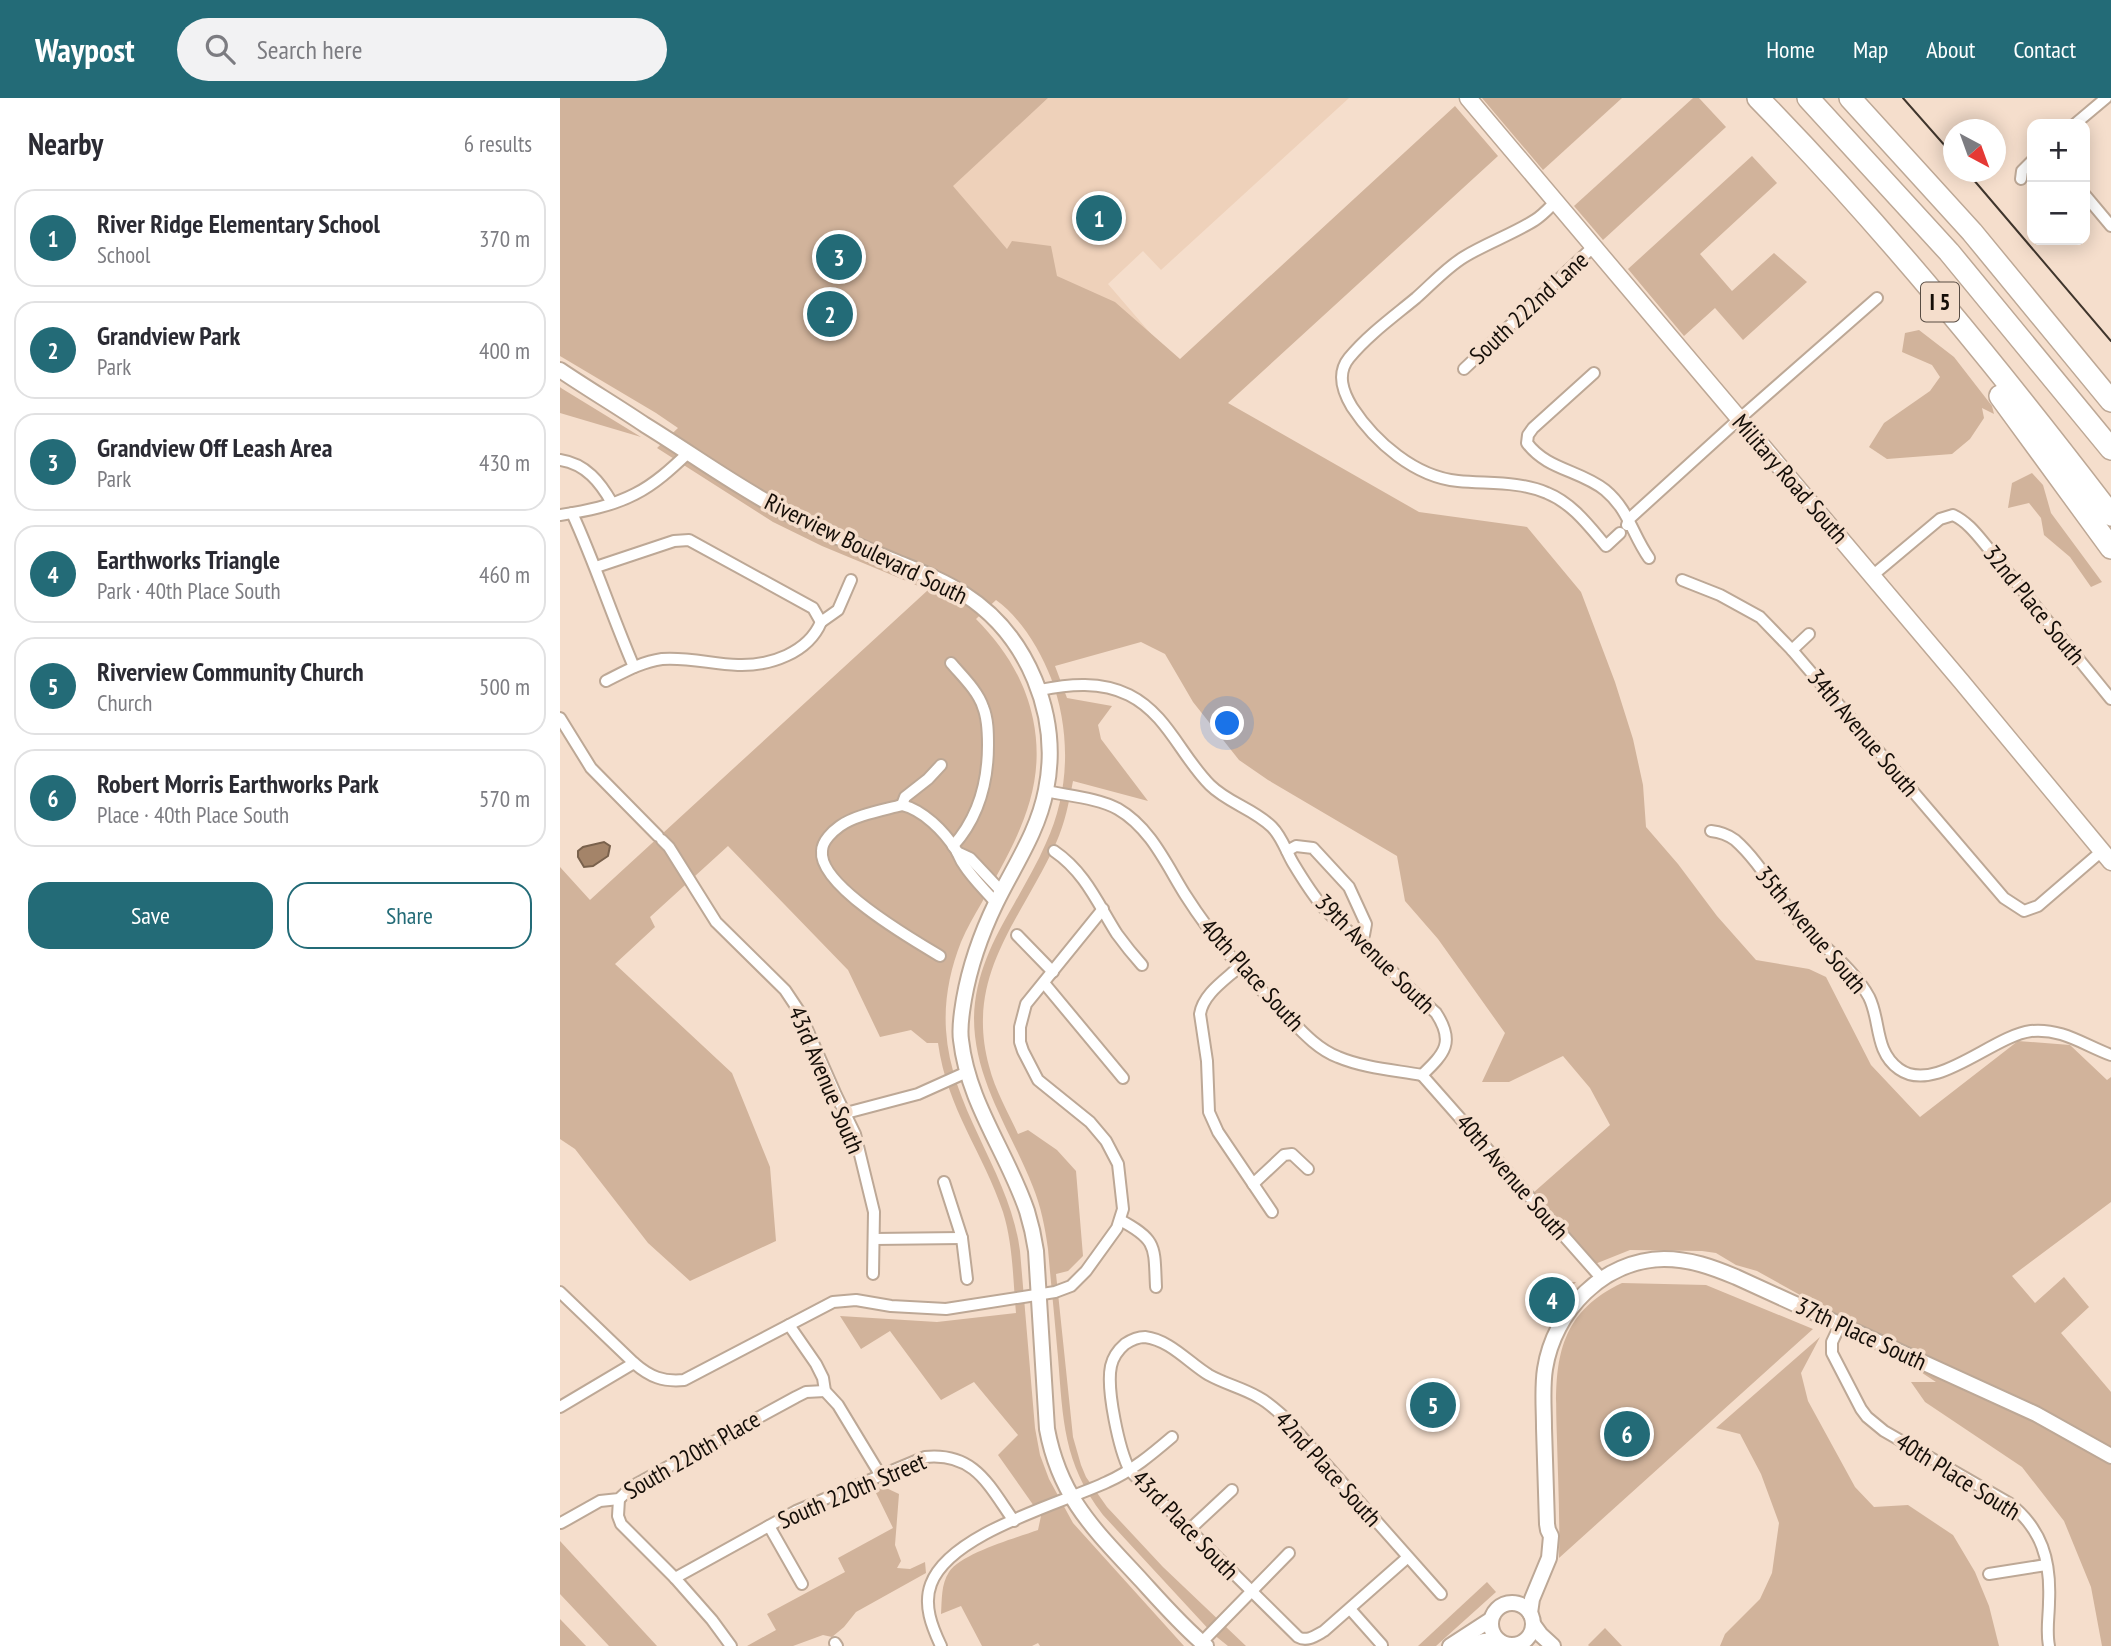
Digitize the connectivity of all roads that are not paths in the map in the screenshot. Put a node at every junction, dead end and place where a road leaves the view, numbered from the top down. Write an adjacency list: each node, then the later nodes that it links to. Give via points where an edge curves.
1 (1468, 98): 13 (main road, Military Road South)
2 (1758, 98): 15 (highway, I 5)
3 (1808, 98): 23 (highway, I 5, via 1949,252)
4 (1843, 98): 9 (highway)
5 (1850, 98): 9 (highway)
6 (2104, 99): 7 (street); 8 (street)
7 (2111, 111)
8 (2080, 119)
9 (1912, 165): 21 (highway)
10 (2027, 166): 11 (street)
11 (2021, 178)
12 (2090, 201): 14 (street)
13 (1555, 202): 16 (main road, Military Road South); 30 (street, via 1536,219 1449,267 1384,323 1342,368 1343,391 1380,443 1411,464 1455,481 1515,485 1548,493 1561,499 1606,545)
14 (2111, 226)
15 (1877, 228): 29 (highway, I 5, via 1996,368); 31 (highway)
16 (1594, 247): 18 (street, South 222nd Lane); 22 (main road, Military Road South)
17 (1877, 298): 22 (street)
18 (1465, 369)
19 (560, 370): 24 (street, Riverview Boulevard South)
20 (1594, 373): 30 (street, via 1533,428 1527,443 1544,461 1584,477 1615,499)
21 (2111, 401)
22 (1738, 420): 30 (street); 34 (main road, Military Road South)
23 (2111, 449)
24 (688, 453): 26 (street, via 636,494); 43 (street, Riverview Boulevard South, via 792,516 971,598 1013,641)
25 (560, 460): 26 (street, via 594,477)
26 (612, 503): 27 (street)
27 (572, 513): 28 (street); 33 (street)
28 (560, 514)
29 (2111, 515)
30 (1625, 526): 32 (street)
31 (2111, 548)
32 (1649, 558)
33 (596, 567): 37 (street, via 689,540 813,608); 41 (street)
34 (1872, 576): 44 (street, 32nd Place South, via 1940,519 1953,515 1984,543); 53 (main road, Military Road South)
35 (851, 580): 37 (street, via 838,610)
36 (1682, 580): 39 (street, 34th Avenue South, via 1760,617)
37 (821, 622): 41 (street, via 800,648 767,662 740,665 689,658)
38 (1809, 634): 39 (street)
39 (1792, 650): 53 (street, 34th Avenue South, via 2011,904 2024,911 2038,906)
40 (951, 663): 50 (street, via 974,690 988,727 988,775 983,794)
41 (634, 667): 42 (street)
42 (606, 681)
43 (1040, 690): 47 (street, Riverview Boulevard South, via 1048,735); 52 (street, 39th Avenue South, via 1097,686 1118,690 1142,703 1166,726 1209,784 1270,825)
44 (2111, 699)
45 (560, 718): 67 (street, 43rd Avenue South, via 591,768 669,847 716,922 792,999)
46 (941, 765): 48 (street)
47 (1046, 791): 54 (street, Riverview Boulevard South, via 1026,848); 60 (street, 40th Place South, via 1116,808 1137,823 1204,924)
48 (902, 805): 50 (street, via 924,816); 58 (street, via 839,827 825,842 822,859 856,902)
49 (1710, 831): 63 (street, 35th Avenue South, via 1734,839 1788,908 1862,986 1874,1009 1884,1053 1906,1073 1934,1074 2029,1031 2066,1035)
50 (955, 849): 54 (street, via 970,858)
51 (1054, 851): 55 (street, via 1082,876)
52 (1287, 851): 57 (street, 39th Avenue South, via 1320,903); 57 (street, via 1296,846 1313,848 1346,882 1366,924)
53 (2107, 856)
54 (999, 897): 64 (street, Riverview Boulevard South, via 968,976 960,1037)
55 (1102, 909): 59 (street); 61 (street)
56 (1017, 935): 61 (street)
57 (1359, 940): 65 (street, 39th Avenue South, via 1445,1026 1446,1044 1439,1059)
58 (940, 957)
59 (1142, 965)
60 (1239, 967): 65 (street, 40th Place South, via 1326,1051 1351,1062); 70 (street, via 1206,998 1200,1014 1209,1112)
61 (1053, 972): 62 (street)
62 (1044, 983): 66 (street); 72 (street, via 1026,1004 1020,1042 1038,1080 1090,1122 1113,1152 1122,1194)
63 (2111, 1055)
64 (967, 1072): 67 (street, via 918,1094); 80 (street, Riverview Boulevard South, via 1028,1213)
65 (1422, 1075): 77 (street, 40th Avenue South)
66 (1123, 1078)
67 (846, 1113): 74 (street, 43rd Avenue South, via 872,1204)
68 (1308, 1169): 70 (street, via 1292,1154 1284,1155)
69 (944, 1182): 73 (street)
70 (1253, 1184): 71 (street)
71 (1272, 1212)
72 (1120, 1220): 78 (street, via 1152,1243); 80 (street, via 1106,1245 1071,1286)
73 (961, 1238): 74 (street); 76 (street)
74 (874, 1239): 75 (street, 43rd Avenue South)
75 (873, 1274)
76 (967, 1279)
77 (1602, 1279): 84 (street, 37th Place South, via 1623,1268 1662,1259 1705,1264); 100 (street, via 1567,1312 1547,1358)
78 (1156, 1287)
79 (560, 1292): 81 (street)
80 (1039, 1295): 83 (street, via 935,1309 844,1300); 94 (street, Riverview Boulevard South, via 1047,1429)
81 (569, 1300): 82 (street); 86 (street)
82 (560, 1308)
83 (789, 1325): 86 (street, via 684,1380 657,1379); 87 (street, via 820,1371)
84 (1840, 1325): 90 (street, 37th Place South, via 2036,1414); 103 (street, 40th Place South, via 1832,1353 1867,1417 2021,1512 2041,1541)
85 (1125, 1345): 91 (street, 43rd Place South, via 1113,1360 1110,1380 1118,1441); 102 (street, 42nd Place South, via 1143,1337 1156,1340 1212,1377 1272,1406)
86 (634, 1363): 88 (street)
87 (825, 1391): 92 (street); 95 (street, South 220th Place, via 796,1397 633,1486)
88 (560, 1406)
89 (1172, 1437): 91 (street)
90 (2111, 1456)
91 (1130, 1471): 94 (street); 99 (street, 43rd Place South)
92 (881, 1476): 96 (street, South 220th Street, via 925,1457 954,1458 976,1470); 98 (street, South 220th Street)
93 (1232, 1490): 99 (street)
94 (1071, 1497): 96 (street); 114 (street, Riverview Boulevard South, via 1091,1526)
95 (619, 1499): 97 (street, South 220th Place, via 600,1501); 105 (street, via 621,1524)
96 (1014, 1521): 118 (street, via 961,1549 931,1584 930,1619)
97 (561, 1523)
98 (769, 1526): 105 (street, South 220th Street); 106 (street)
99 (1189, 1530): 107 (street, 43rd Place South)
100 (1548, 1530): 109 (street, via 1537,1572); 111 (street, via 1549,1558 1532,1600)
101 (1289, 1553): 107 (street)
102 (1408, 1557): 108 (street, 42nd Place South); 110 (street)
103 (2046, 1565): 104 (street); 122 (street, 40th Place South)
104 (1989, 1574)
105 (676, 1578): 117 (street)
106 (802, 1584)
107 (1250, 1591): 110 (street, 43rd Place South, via 1303,1639 1324,1631); 114 (street)
108 (1441, 1594)
109 (1513, 1602): 111 (street, via 1524,1606); 112 (street, via 1500,1606)
110 (1350, 1609): 115 (street)
111 (1532, 1619): 116 (street); 121 (street)
112 (1490, 1620): 113 (street); 119 (street)
113 (1499, 1641): 116 (street); 120 (street)
114 (1204, 1644)
115 (1381, 1644)
116 (1527, 1644)
117 (731, 1646)
118 (941, 1646)
119 (1450, 1646)
120 (1468, 1646)
121 (1553, 1646)
122 (2049, 1646)

